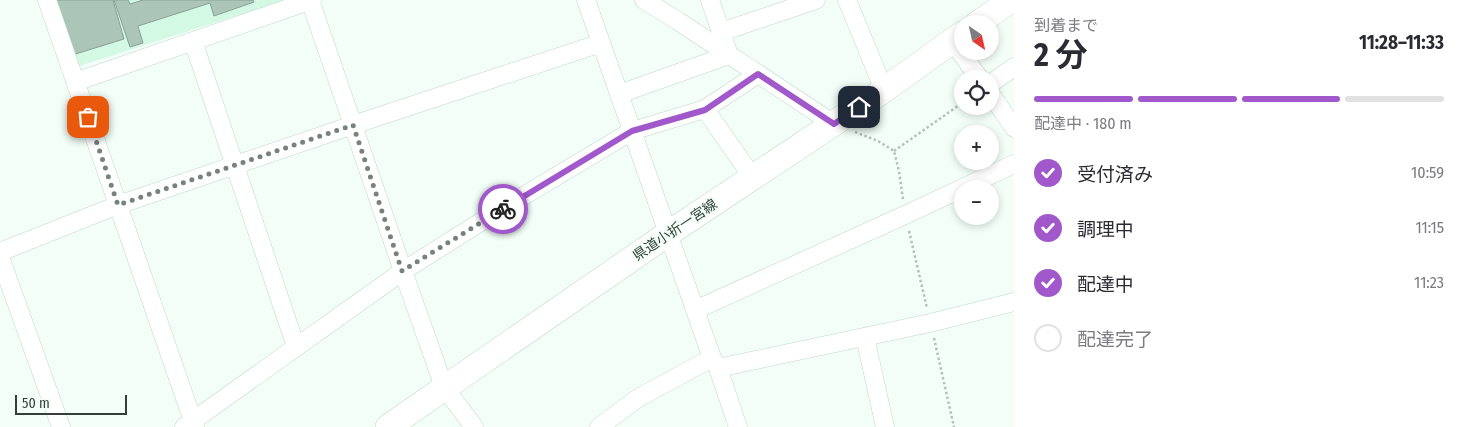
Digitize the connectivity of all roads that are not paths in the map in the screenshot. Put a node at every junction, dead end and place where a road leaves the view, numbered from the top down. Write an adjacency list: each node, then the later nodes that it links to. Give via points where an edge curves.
1 (47, 0): 18 (street)
2 (311, 0): 12 (street); 24 (street)
3 (586, 0): 13 (street)
4 (644, 0): 14 (street)
5 (710, 0): 10 (street)
6 (816, 0): 10 (street)
7 (848, 0): 19 (street)
8 (1010, 0): 9 (main road)
9 (989, 15)
10 (721, 32): 14 (street)
11 (954, 40): 19 (main road, 県道小折一宮線)
12 (193, 41): 18 (street); 28 (street)
13 (601, 43): 20 (street); 24 (street)
14 (729, 55): 16 (street); 20 (street)
15 (1014, 67): 17 (street)
16 (758, 74): 22 (street); 23 (street)
17 (999, 78)
18 (75, 82): 30 (street)
19 (884, 90): 23 (main road, 県道小折一宮線)
20 (619, 94): 26 (street)
21 (999, 106): 25 (street)
22 (705, 110): 26 (street); 29 (street)
23 (834, 124): 29 (main road, 県道小折一宮線)
24 (353, 125): 28 (street); 34 (street)
25 (1014, 128)
26 (632, 131): 31 (street); 34 (street)
27 (1014, 164): 36 (street)
28 (234, 166): 30 (street); 38 (street)
29 (753, 178): 31 (main road, 県道小折一宮線)
30 (118, 205): 32 (street); 41 (street)
31 (669, 233): 36 (street); 40 (main road, 県道小折一宮線)
32 (0, 252)
33 (0, 257): 42 (street)
34 (402, 271): 38 (street); 40 (street)
35 (1014, 302): 37 (street)
36 (695, 310): 39 (street)
37 (865, 337): 39 (street); 47 (street)
38 (296, 347): 41 (street)
39 (715, 363): 45 (street, via 638,398); 46 (street)
40 (444, 387): 43 (main road, 県道小折一宮線); 44 (street)
41 (190, 425)
42 (61, 427)
43 (388, 427)
44 (474, 427)
45 (599, 427)
46 (738, 427)
47 (885, 427)

